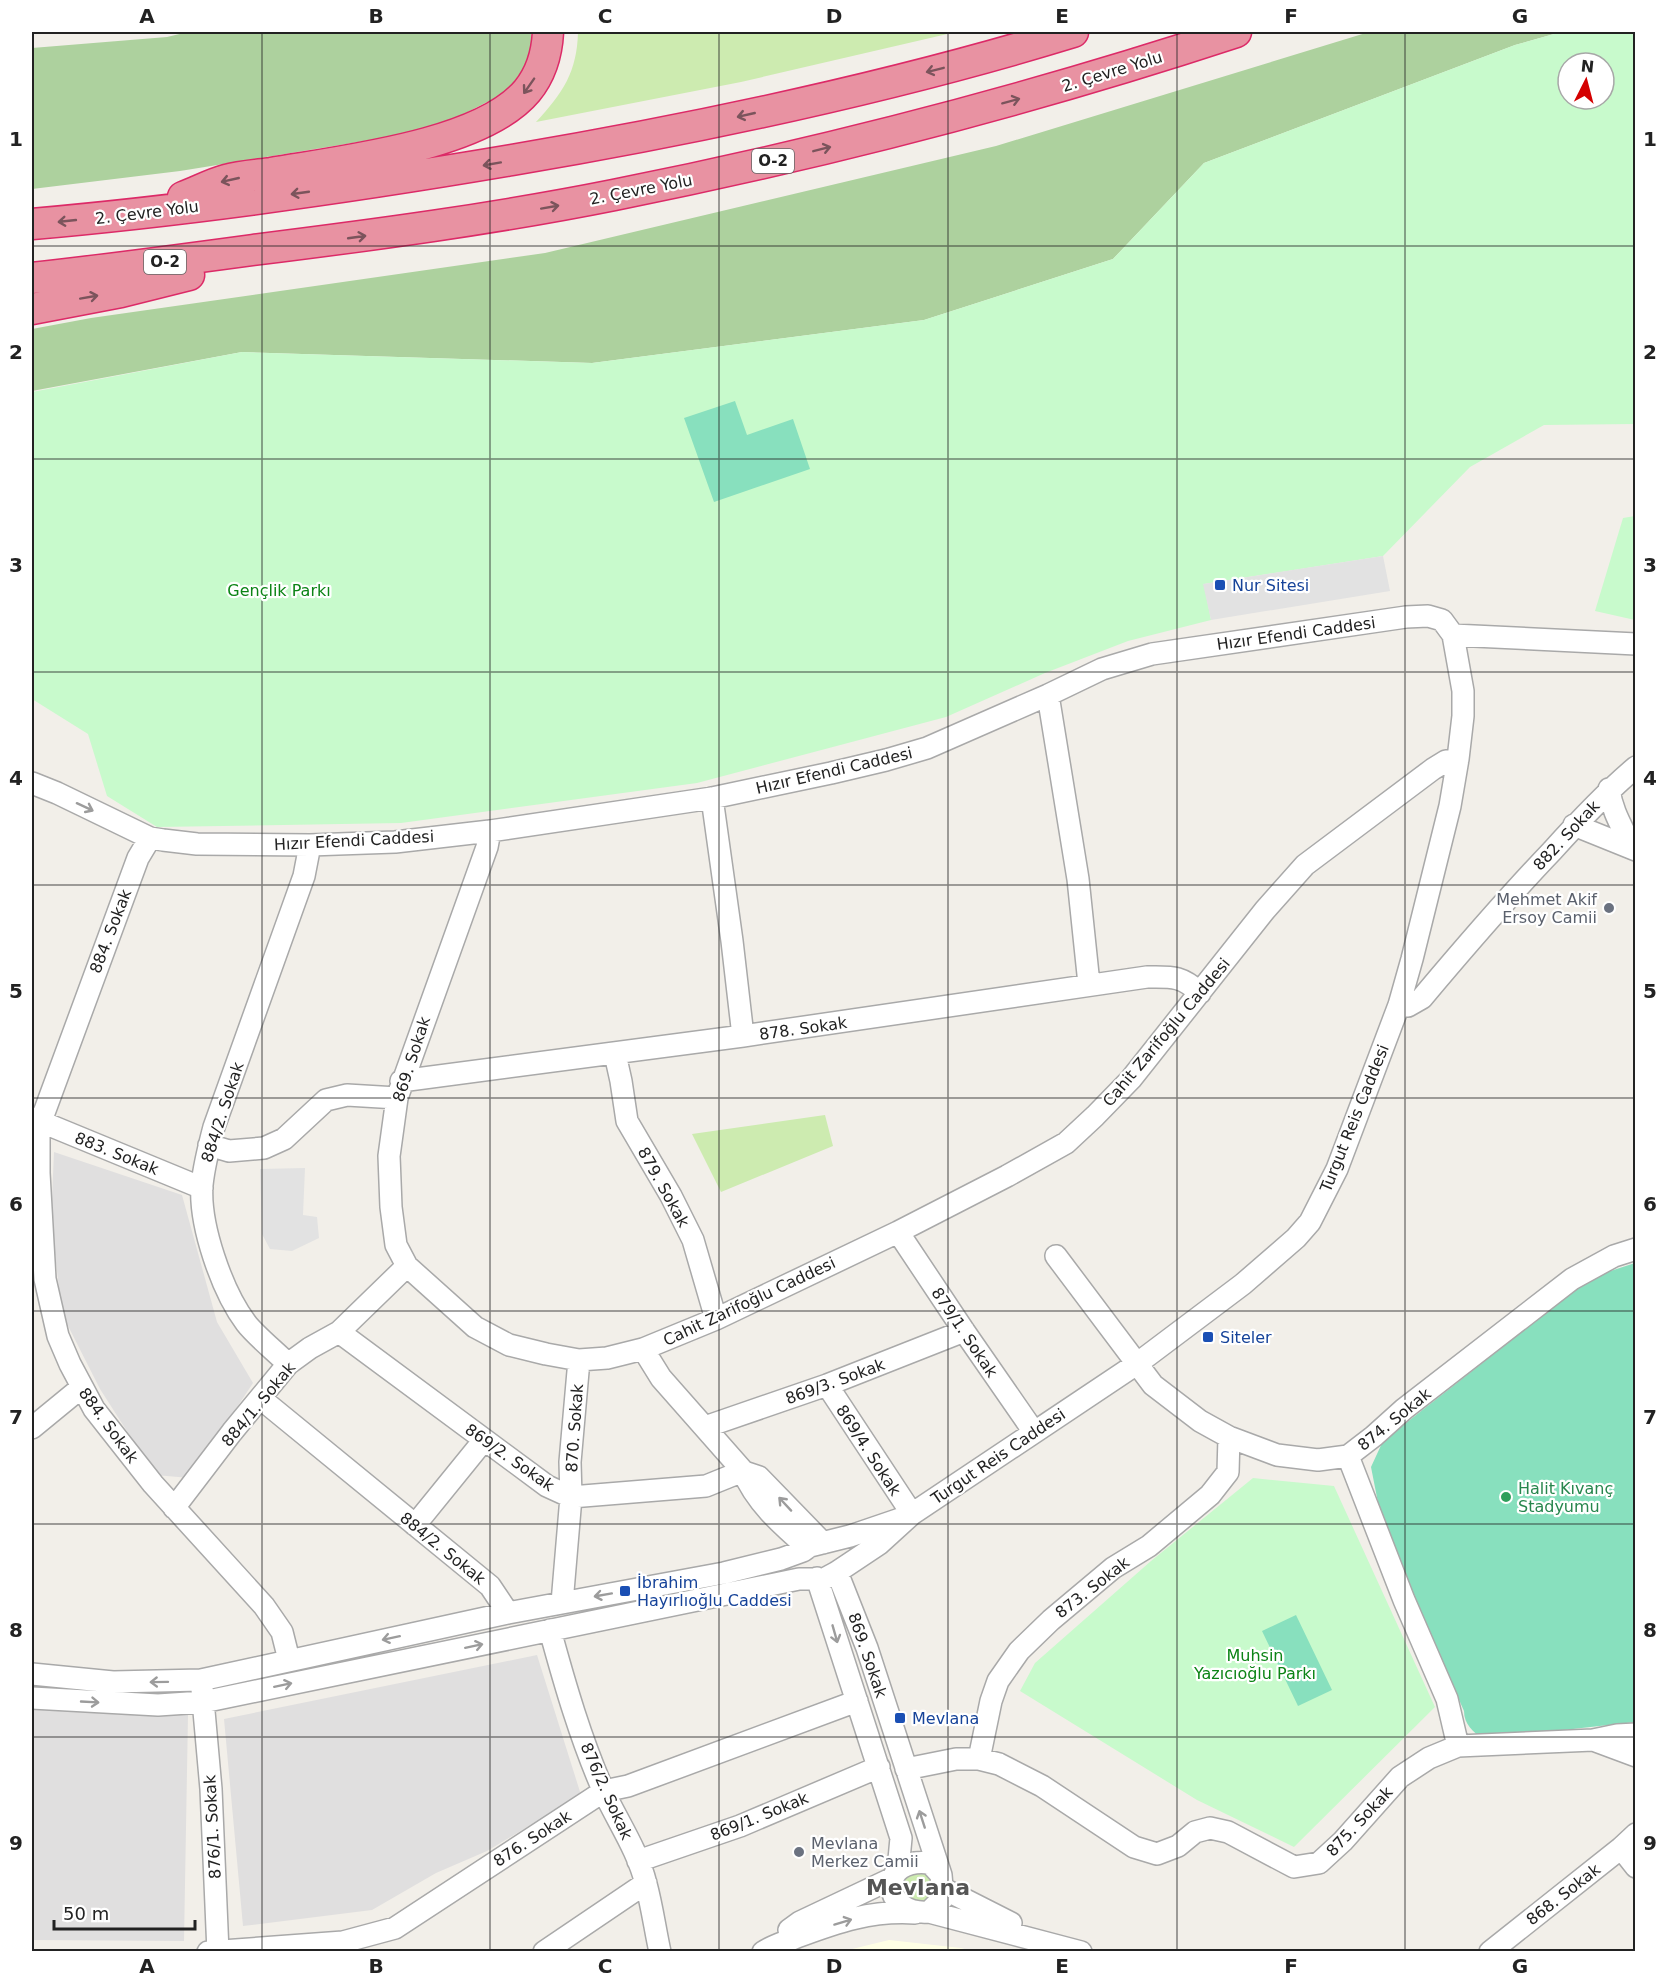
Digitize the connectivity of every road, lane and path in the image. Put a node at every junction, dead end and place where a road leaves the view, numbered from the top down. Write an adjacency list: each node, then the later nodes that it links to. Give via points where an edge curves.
1 (548, 32): 4 (highway, one-way to 4, via 547,49 528,90 510,107 467,130 351,160 226,180)
2 (1073, 32): 4 (highway, 2. Çevre Yolu, one-way to 4, via 843,93 602,145 415,176)
3 (1236, 32): 6 (highway, 2. Çevre Yolu / O-2, one-way to 3, via 521,212 723,172 1042,93)
4 (143, 213): 5 (highway, 2. Çevre Yolu, one-way to 5)
5 (32, 224)
6 (299, 244): 7 (highway, 2. Çevre Yolu / O-2); 8 (highway, one-way to 6, via 121,292)
7 (32, 278)
8 (32, 309)
9 (1453, 635): 10 (street); 11 (street, Hızır Efendi Caddesi, via 1442,620 1428,616 1219,644 1152,654 1102,669); 12 (street, Turgut Reis Caddesi, via 1463,691)
10 (1635, 644)
11 (1048, 695): 16 (street, Hızır Efendi Caddesi, via 917,751); 22 (street, via 1078,879)
12 (1458, 759): 23 (street, Cahit Zarifoğlu Caddesi, via 1446,761 1433,770 1305,865); 24 (street, Turgut Reis Caddesi, via 1429,899)
13 (1635, 767): 15 (street, 882. Sokak)
14 (32, 783): 19 (street, Hızır Efendi Caddesi, one-way to 19)
15 (1609, 789): 17 (street, 882. Sokak); 21 (street, via 1616,818)
16 (712, 798): 18 (street, Hızır Efendi Caddesi); 25 (street)
17 (1574, 825): 21 (street); 24 (street, 882. Sokak, via 1422,998 1408,1006)
18 (490, 831): 20 (street, Hızır Efendi Caddesi, via 395,842); 27 (street, 869. Sokak)
19 (150, 838): 20 (street, Hızır Efendi Caddesi, via 197,844); 28 (street, 884. Sokak, via 134,868)
20 (310, 844): 29 (street, 884/2. Sokak, via 304,876)
21 (1634, 849)
22 (1089, 984): 23 (street, 878. Sokak, via 1168,977 1186,980); 25 (street, 878. Sokak)
23 (1200, 993): 31 (street, Cahit Zarifoğlu Caddesi, via 1131,1079 1066,1143)
24 (1399, 1005): 40 (street, Turgut Reis Caddesi, via 1337,1169 1310,1222 1243,1284)
25 (743, 1036): 26 (street, 878. Sokak)
26 (615, 1054): 27 (street, 878. Sokak); 35 (street, 879. Sokak, via 627,1121 693,1240)
27 (399, 1089): 29 (street, 878. Sokak, via 326,1100 284,1139 264,1149 229,1151); 34 (street, 869. Sokak, via 390,1156 391,1207 396,1245)
28 (36, 1120): 30 (street, 883. Sokak); 43 (street, 884. Sokak, via 45,1279 58,1336)
29 (210, 1145): 30 (street, 884/2. Sokak)
30 (202, 1188): 41 (street, 884/2. Sokak, via 208,1241 224,1283 246,1324)
31 (898, 1232): 35 (street, Cahit Zarifoğlu Caddesi); 36 (street, 879/1. Sokak)
32 (1635, 1250): 50 (street, 874. Sokak, via 1614,1256 1572,1279)
33 (1056, 1256): 40 (street)
34 (407, 1266): 37 (street, 884/1. Sokak); 39 (street, 869. Sokak, via 475,1327 509,1345)
35 (716, 1319): 38 (street, Cahit Zarifoğlu Caddesi)
36 (964, 1331): 42 (street, 869/3. Sokak); 47 (street, 879/1. Sokak)
37 (339, 1332): 41 (street, 884/1. Sokak); 49 (street, 869/2. Sokak)
38 (643, 1349): 39 (street, 869. Sokak); 45 (street, 869. Sokak, via 661,1378)
39 (579, 1360): 52 (street, 870. Sokak, via 570,1462)
40 (1138, 1363): 47 (street, Turgut Reis Caddesi); 48 (street, via 1153,1385 1200,1421)
41 (288, 1364): 44 (street, 884/1. Sokak)
42 (827, 1385): 45 (street, 869/3. Sokak); 54 (street, 869/4. Sokak)
43 (82, 1387): 46 (street); 53 (street, 884. Sokak, via 94,1408)
44 (260, 1398): 53 (street, 884/1. Sokak); 55 (street, 884/2. Sokak)
45 (705, 1427): 51 (street, 869. Sokak)
46 (32, 1428)
47 (1034, 1432): 54 (street, Turgut Reis Caddesi)
48 (1229, 1437): 50 (street, via 1277,1455 1318,1460); 72 (street, 873. Sokak, via 1228,1472 1210,1495 1149,1546 1113,1568 1020,1651 998,1681)
49 (484, 1440): 52 (street, 869/2. Sokak, via 547,1486); 55 (street)
50 (1348, 1456): 70 (street, 874. Sokak, via 1447,1699)
51 (743, 1471): 52 (street, 869/2. Sokak, via 706,1486); 56 (street, 869. Sokak, via 759,1478)
52 (571, 1497): 59 (street, 870. Sokak)
53 (174, 1508): 62 (street, 884. Sokak, via 264,1606 282,1632)
54 (912, 1514): 56 (street, Turgut Reis Caddesi); 57 (street, Turgut Reis Caddesi, via 879,1544)
55 (415, 1525): 60 (street, 884/2. Sokak, via 490,1586)
56 (816, 1546): 57 (street, 869. Sokak, via 839,1548); 58 (street, 869. Sokak, via 806,1571); 59 (street, one-way to 59, via 724,1573)
57 (840, 1570): 58 (street, via 824,1579); 74 (street, 869. Sokak)
58 (814, 1578): 61 (street); 66 (street, 869. Sokak, one-way to 66)
59 (562, 1603): 60 (street)
60 (508, 1613): 62 (street, one-way to 62)
61 (550, 1630): 67 (street, one-way to 61); 75 (street, 876/2. Sokak, via 567,1694)
62 (289, 1660): 64 (street)
63 (32, 1674): 64 (street, one-way to 63, via 114,1682)
64 (201, 1680): 67 (street, 876/1. Sokak)
65 (32, 1698): 67 (street, one-way to 67, via 147,1704)
66 (857, 1701): 73 (street, 869. Sokak); 75 (street, 876. Sokak, via 628,1786)
67 (203, 1702): 85 (street, 876/1. Sokak)
68 (1635, 1734): 69 (street, 875. Sokak)
69 (1593, 1740): 70 (street, 875. Sokak); 71 (street)
70 (1458, 1746): 72 (street, 875. Sokak, via 1429,1758 1400,1777 1319,1863 1294,1867 1228,1832 1210,1828 1195,1832 1178,1846 1157,1854 1134,1847 1042,1786 999,1764)
71 (1635, 1756)
72 (979, 1759): 74 (street, 875. Sokak)
73 (879, 1767): 77 (street, 869/1. Sokak, via 740,1826); 79 (street, 869. Sokak, via 901,1838)
74 (906, 1769): 80 (street, 869. Sokak, one-way to 74)
75 (604, 1791): 77 (street, 876/2. Sokak); 85 (street, 876. Sokak, via 395,1928 343,1942)
76 (1628, 1841): 78 (street); 90 (street, 868. Sokak)
77 (638, 1861): 81 (street, 876/2. Sokak)
78 (1635, 1867)
79 (896, 1874): 80 (street, via 918,1861 930,1863); 82 (street, via 892,1884 900,1905); 84 (street, via 800,1922)
80 (942, 1881): 82 (street, via 943,1898); 83 (street, via 981,1910)
81 (646, 1883): 87 (street); 88 (street, 876/2. Sokak)
82 (923, 1913): 83 (street); 84 (street, one-way to 82, via 868,1914)
83 (1047, 1941): 89 (street)
84 (766, 1950)
85 (218, 1951): 86 (street, 876. Sokak)
86 (208, 1952)
87 (544, 1952)
88 (660, 1952)
89 (1081, 1952)
90 (1490, 1952)

